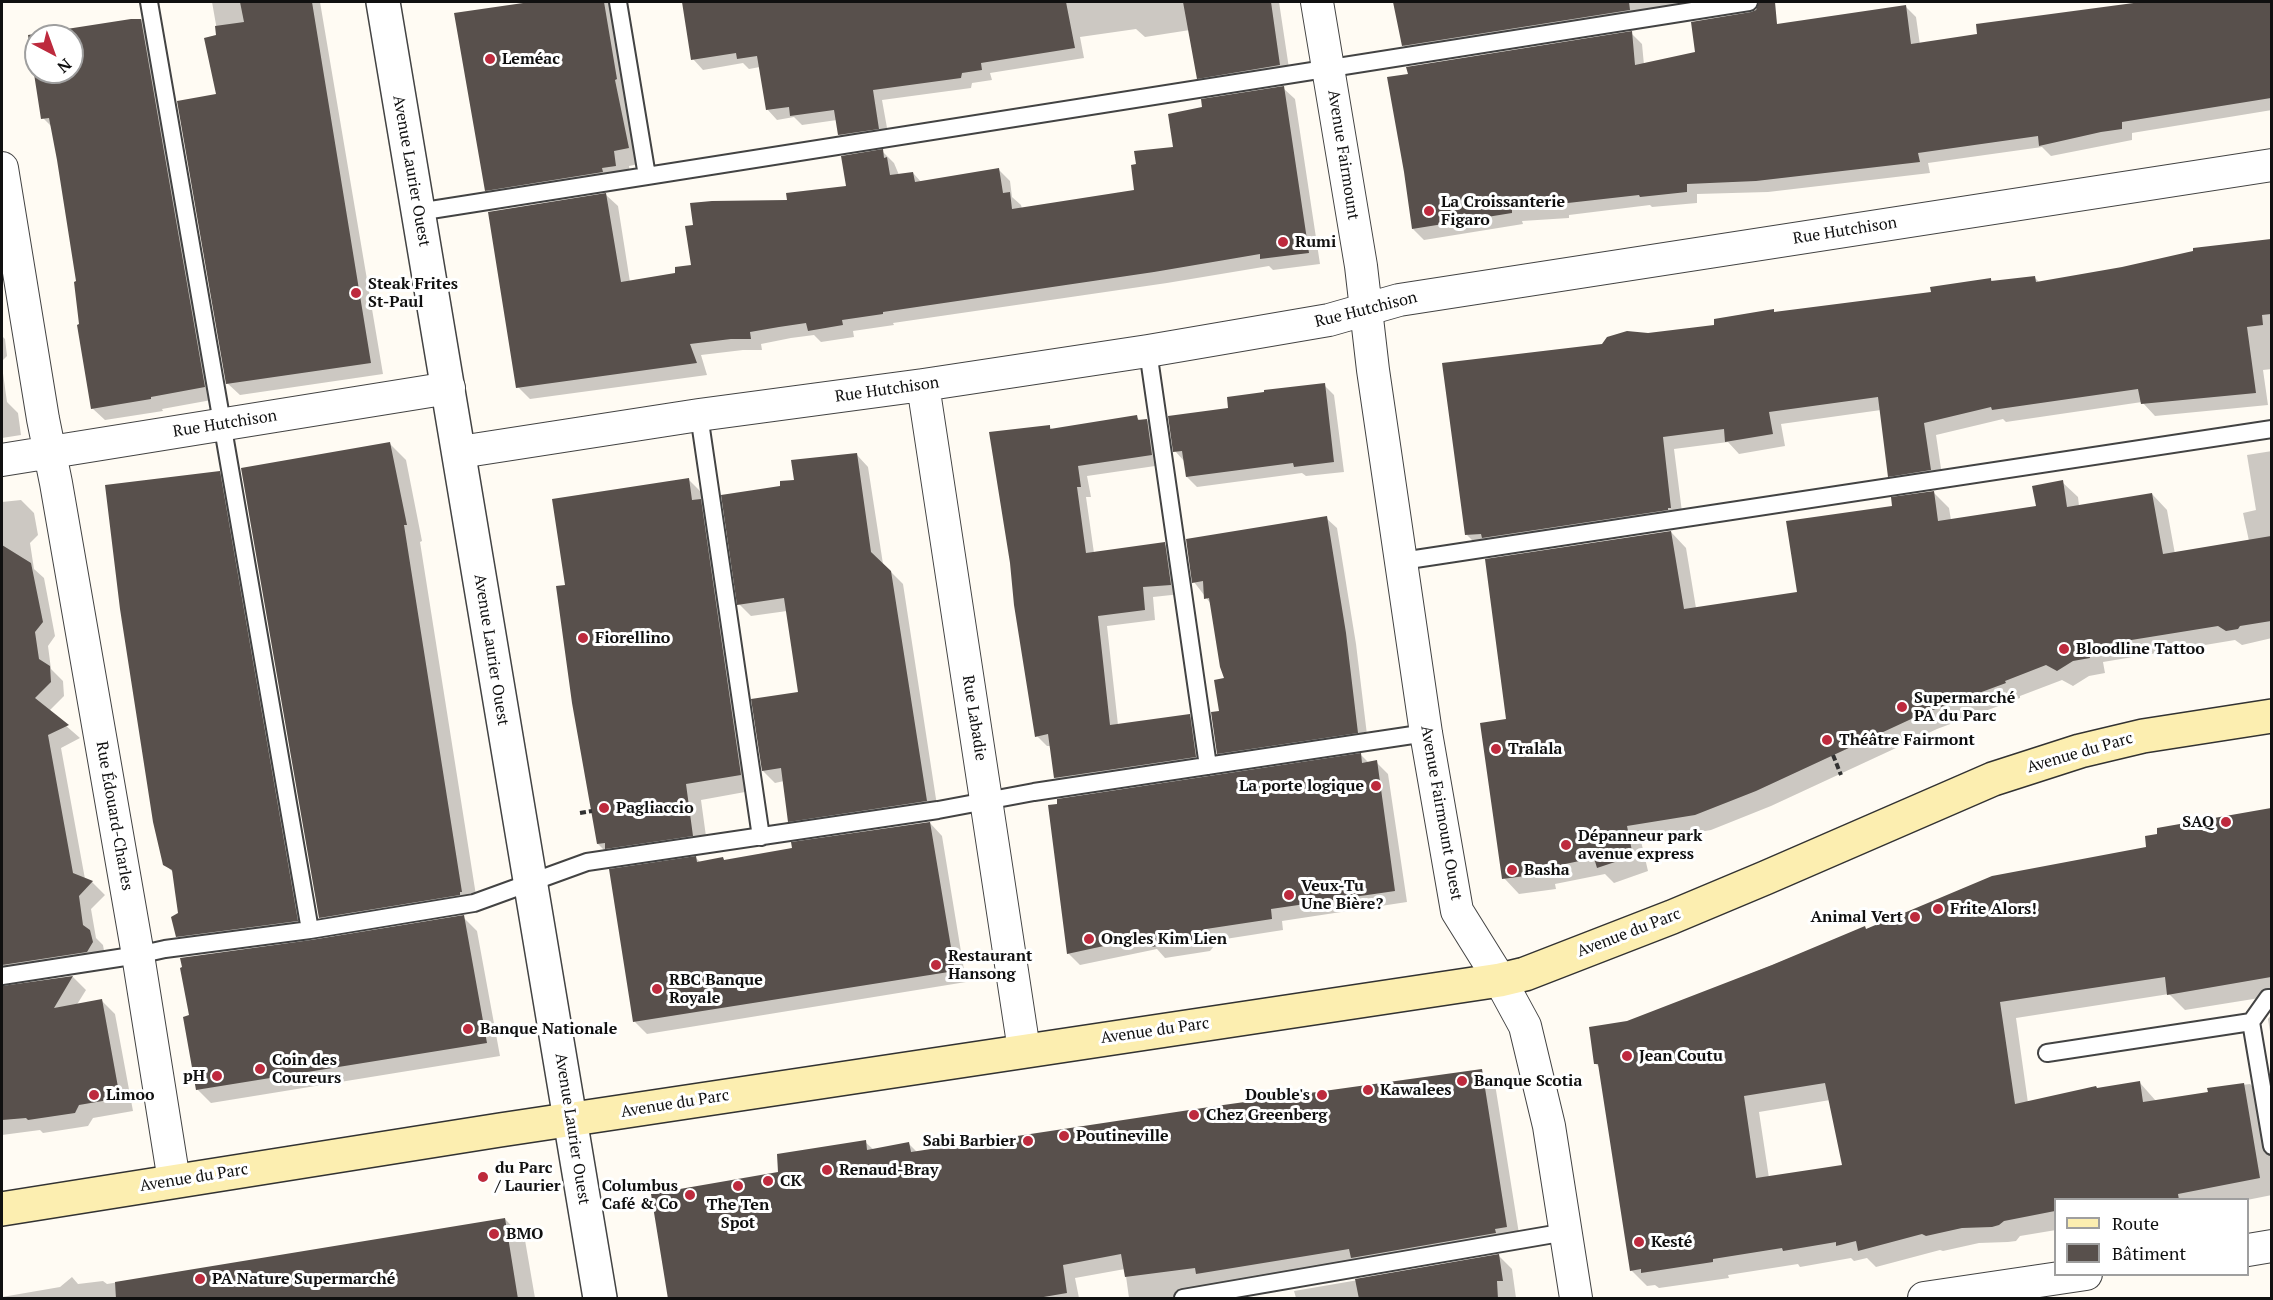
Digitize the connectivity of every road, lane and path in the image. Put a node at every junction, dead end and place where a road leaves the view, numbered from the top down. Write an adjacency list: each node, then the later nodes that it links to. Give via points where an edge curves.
1 (149, 2): 16 (lane)
2 (383, 2): 10 (street, Avenue Laurier Ouest)
3 (618, 2): 9 (lane)
4 (1317, 2): 6 (street, Avenue Fairmount)
5 (1749, 2): 6 (lane)
6 (1328, 68): 9 (lane); 11 (street, Avenue Fairmount)
7 (2271, 165): 11 (street, Rue Hutchison, via 1399,300)
8 (2, 168): 18 (street, Rue Édouard-Charles)
9 (647, 176): 10 (lane)
10 (418, 212): 14 (street, Avenue Laurier Ouest)
11 (1365, 309): 12 (street, Rue Hutchison, via 1329,320); 21 (street, Avenue Fairmount Ouest)
12 (1148, 351): 13 (street, Rue Hutchison); 25 (lane)
13 (923, 385): 15 (street, Rue Hutchison); 27 (street, Rue Labadie)
14 (449, 388): 16 (street, Rue Hutchison); 19 (street, Avenue Laurier Ouest)
15 (699, 415): 19 (street, Rue Hutchison); 30 (lane)
16 (223, 425): 18 (street, Rue Hutchison); 32 (lane)
17 (2271, 429): 21 (lane)
18 (49, 451): 20 (street, Rue Hutchison); 33 (street, Rue Édouard-Charles)
19 (460, 452): 31 (street, Avenue Laurier Ouest)
20 (2, 460)
21 (1402, 561): 23 (street, Avenue Fairmount Ouest)
22 (2271, 716): 35 (main road, Avenue du Parc, via 2143,736 2003,775 1693,908 1525,974)
23 (1426, 733): 25 (lane); 35 (street, Avenue Fairmount Ouest, via 1457,911)
24 (1833, 755): 26 (path)
25 (1208, 766): 27 (lane)
26 (1841, 775)
27 (986, 801): 30 (lane); 38 (street, Rue Labadie)
28 (592, 811): 29 (path)
29 (580, 813)
30 (761, 837): 31 (lane, via 587,862)
31 (529, 882): 32 (lane, via 474,903); 40 (street, Avenue Laurier Ouest)
32 (310, 930): 33 (lane)
33 (138, 956): 34 (lane); 42 (street, Rue Édouard-Charles)
34 (2, 976)
35 (1500, 980): 38 (main road, Avenue du Parc); 44 (street, Avenue Fairmount Ouest, via 1525,1026 1535,1060)
36 (2271, 998): 37 (lane)
37 (2251, 1022): 39 (lane); 41 (lane)
38 (1024, 1050): 40 (main road, Avenue du Parc)
39 (2047, 1053)
40 (570, 1119): 42 (main road, Avenue du Parc); 48 (street, Avenue Laurier Ouest)
41 (2271, 1146)
42 (174, 1181): 43 (main road, Avenue du Parc)
43 (2, 1209)
44 (1566, 1232): 49 (lane); 50 (street, Avenue Fairmount Ouest)
45 (2271, 1246): 46 (street)
46 (2249, 1250)
47 (2079, 1276): 51 (street)
48 (600, 1299)
49 (1183, 1299)
50 (1576, 1299)
51 (1924, 1299)

